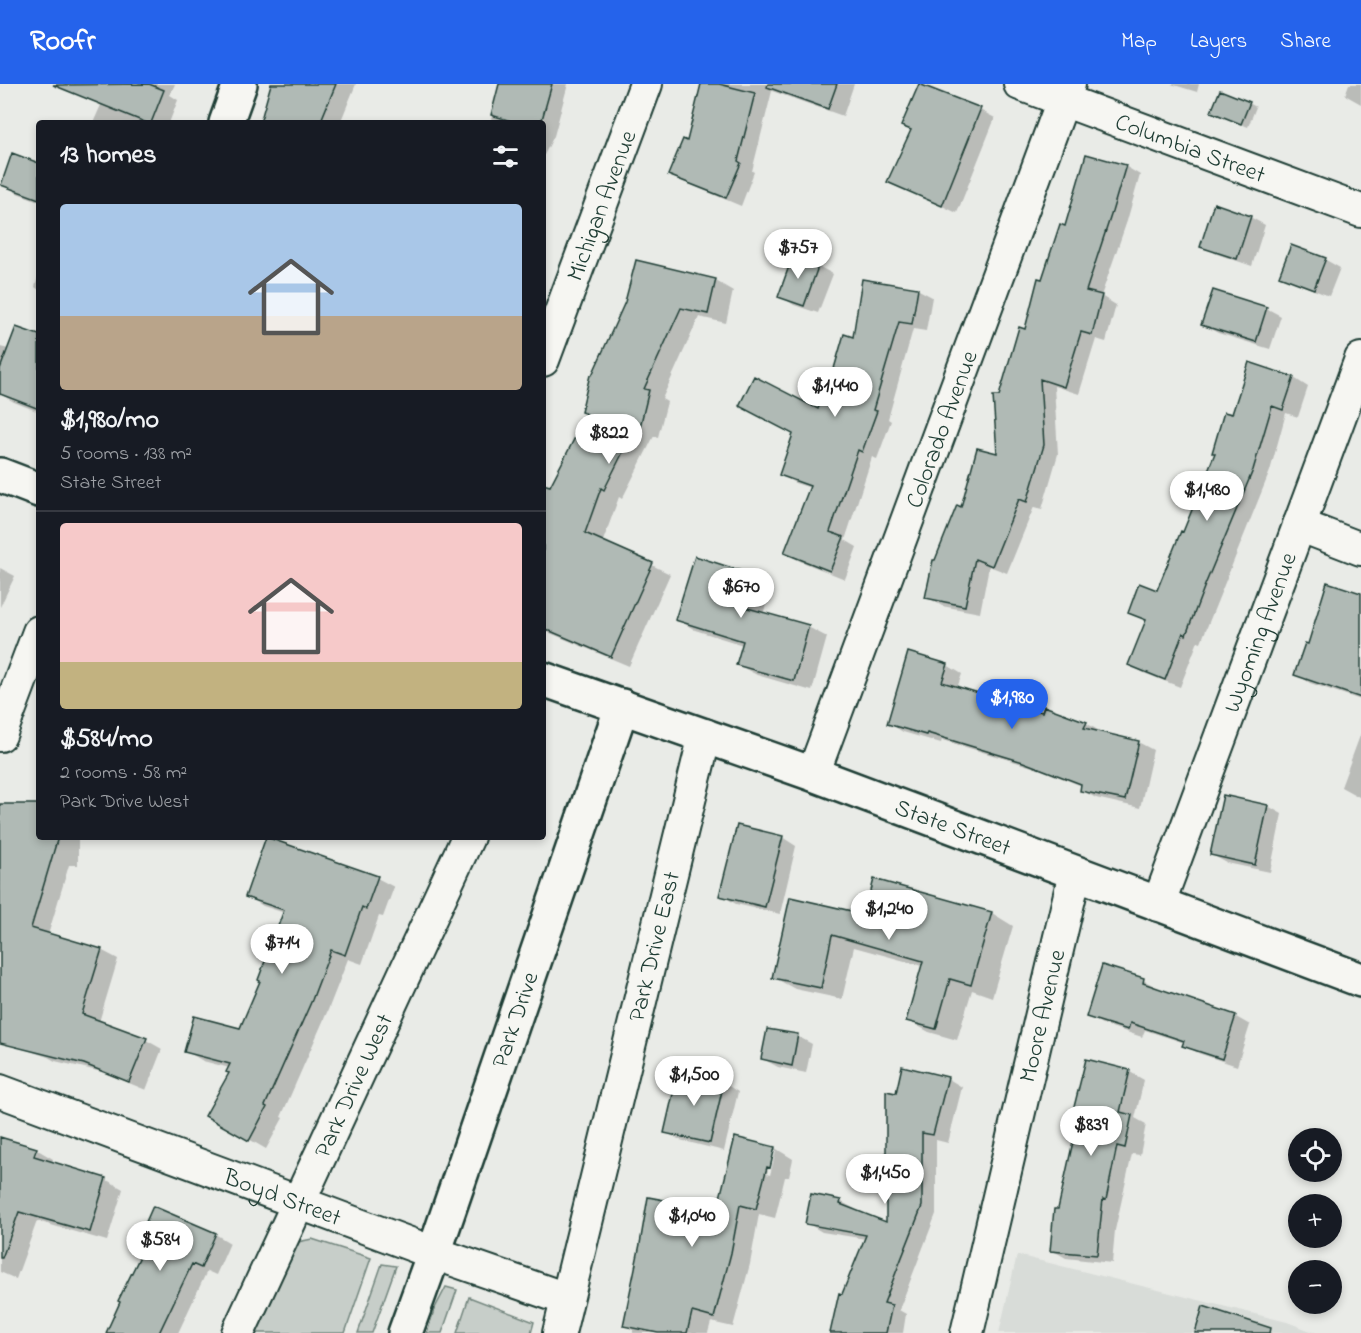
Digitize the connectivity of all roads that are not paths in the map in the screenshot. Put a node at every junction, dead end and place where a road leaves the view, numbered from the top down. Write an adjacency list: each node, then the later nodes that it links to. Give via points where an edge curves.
1 (240, 84): 5 (main road)
2 (646, 84): 7 (street, Michigan Avenue)
3 (1020, 84): 4 (street, Columbia Street)
4 (1066, 92): 6 (street, Columbia Street); 18 (street, Colorado Avenue)
5 (227, 120)
6 (1361, 211)
7 (546, 352)
8 (1361, 359): 11 (street, Wyoming Avenue)
9 (0, 475): 10 (main road)
10 (36, 489)
11 (1299, 525): 12 (street); 21 (street, Wyoming Avenue)
12 (1361, 549)
13 (36, 640): 16 (street)
14 (546, 681): 15 (main road, State Street)
15 (622, 706): 17 (main road, State Street); 25 (main road, Park Drive)
16 (0, 735)
17 (705, 735): 18 (main road, State Street); 26 (street, Park Drive East)
18 (813, 774): 20 (main road, State Street)
19 (467, 840): 24 (street, Park Drive West)
20 (1075, 873): 21 (main road, State Street); 30 (street, Moore Avenue)
21 (1158, 904): 22 (main road, State Street)
22 (1361, 980)
23 (0, 1091): 24 (street, Boyd Street)
24 (298, 1202): 25 (street, Boyd Street); 27 (street, Park Drive West)
25 (434, 1253): 26 (street, Boyd Street); 28 (main road, Park Drive)
26 (566, 1299): 29 (street, Park Drive East)
27 (238, 1333)
28 (405, 1333)
29 (559, 1333)
30 (967, 1333)

